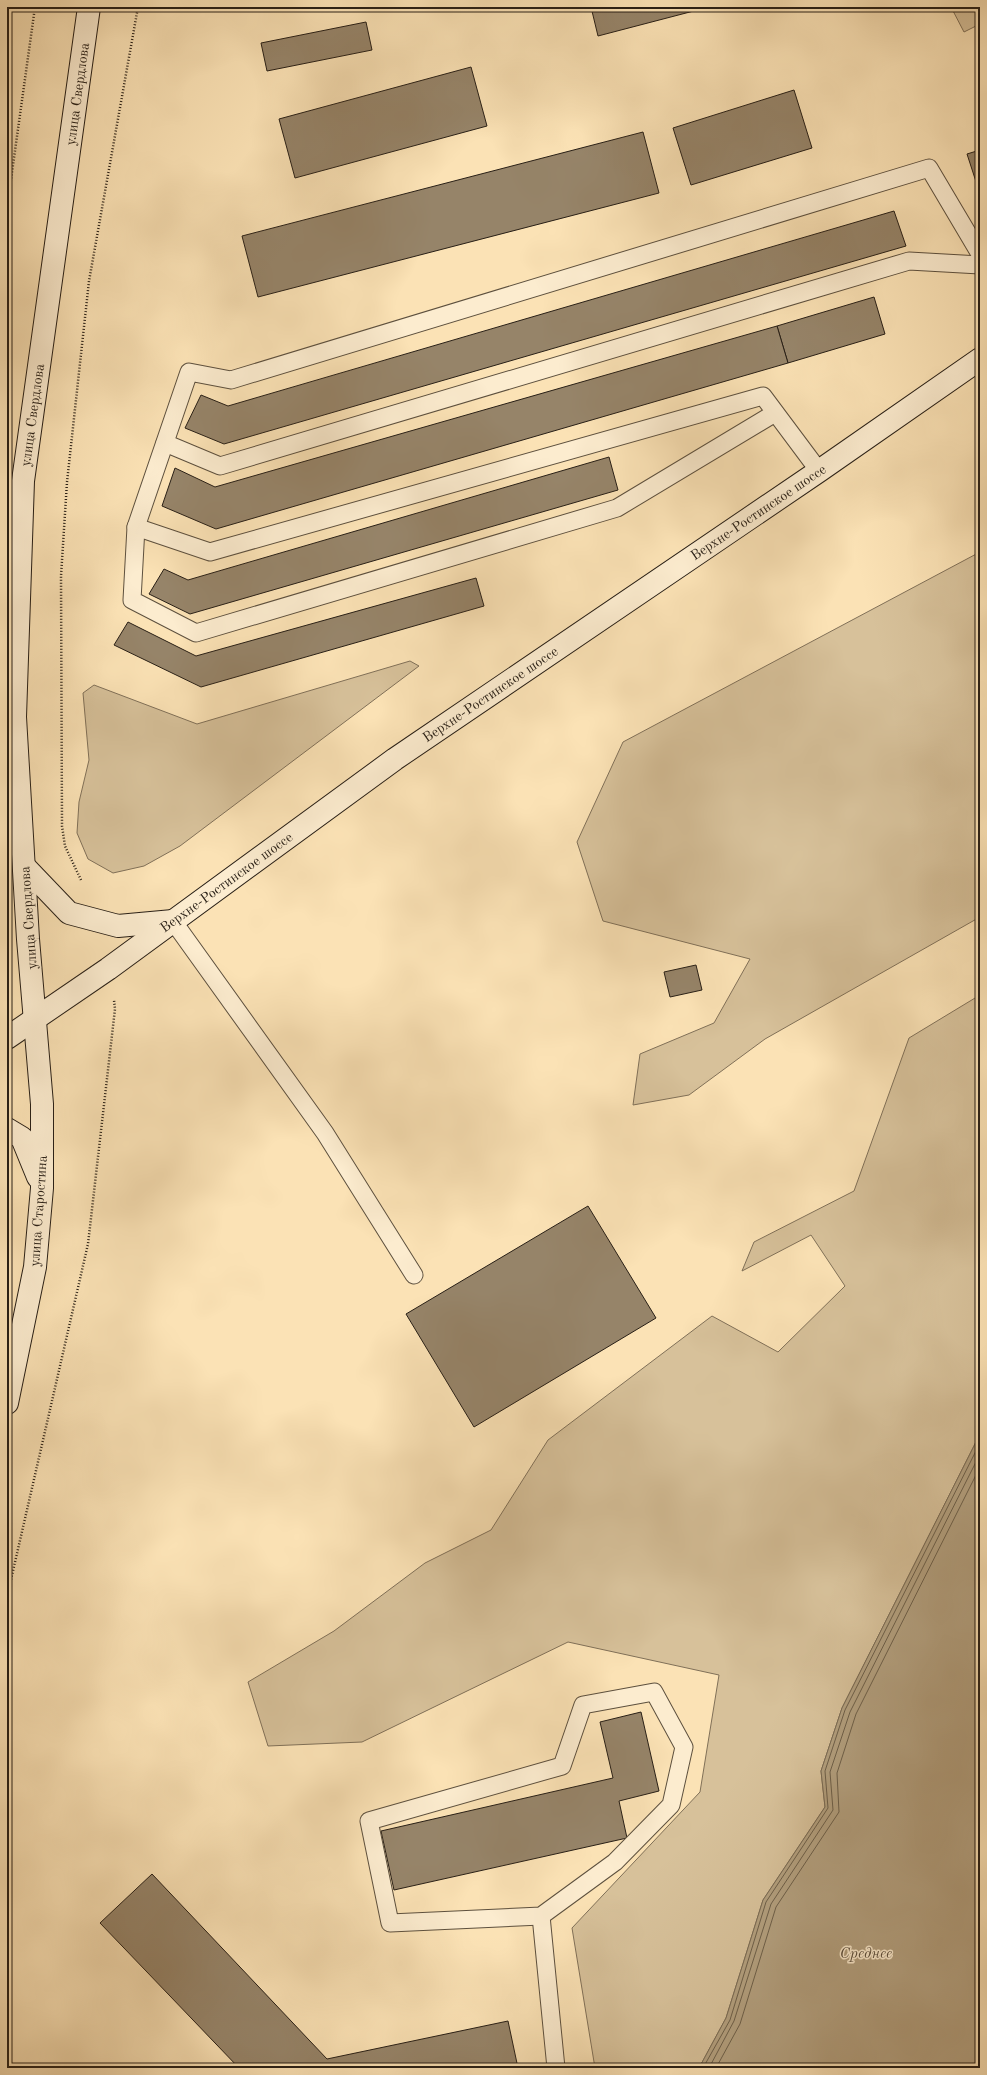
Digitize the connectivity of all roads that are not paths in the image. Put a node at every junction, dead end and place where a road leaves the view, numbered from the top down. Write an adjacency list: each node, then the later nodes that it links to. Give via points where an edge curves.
1 (89, 7): 9 (main road, улица Свердлова, via 23,481 15,717)
2 (980, 254): 6 (lane, via 929,168 231,380 189,372)
3 (980, 265): 6 (lane, via 909,261 220,466)
4 (980, 359): 7 (main road, Верхне-Ростинское шоссе)
5 (775, 413): 7 (lane); 8 (lane, via 763,396 210,552); 8 (lane, via 617,508 196,632 132,600)
6 (165, 443): 8 (lane)
7 (819, 471): 10 (main road, Верхне-Ростинское шоссе, via 395,759)
8 (136, 527)
9 (24, 866): 10 (main road, via 69,913 118,926); 11 (main road, улица Свердлова)
10 (173, 920): 11 (main road, Верхне-Ростинское шоссе, via 108,969); 15 (lane, via 326,1133)
11 (35, 1018): 12 (main road, Верхне-Ростинское шоссе); 14 (main road, улица Старостина, via 42,1104)
12 (7, 1038)
13 (7, 1130): 14 (main road, via 22,1138)
14 (42, 1188): 16 (main road, улица Старостина, via 35,1267)
15 (414, 1275)
16 (7, 1403)
17 (541, 1916): 17 (lane, via 615,1862 671,1805 684,1747 654,1692 583,1705 562,1766 369,1821 390,1923); 18 (lane)
18 (556, 2068)

